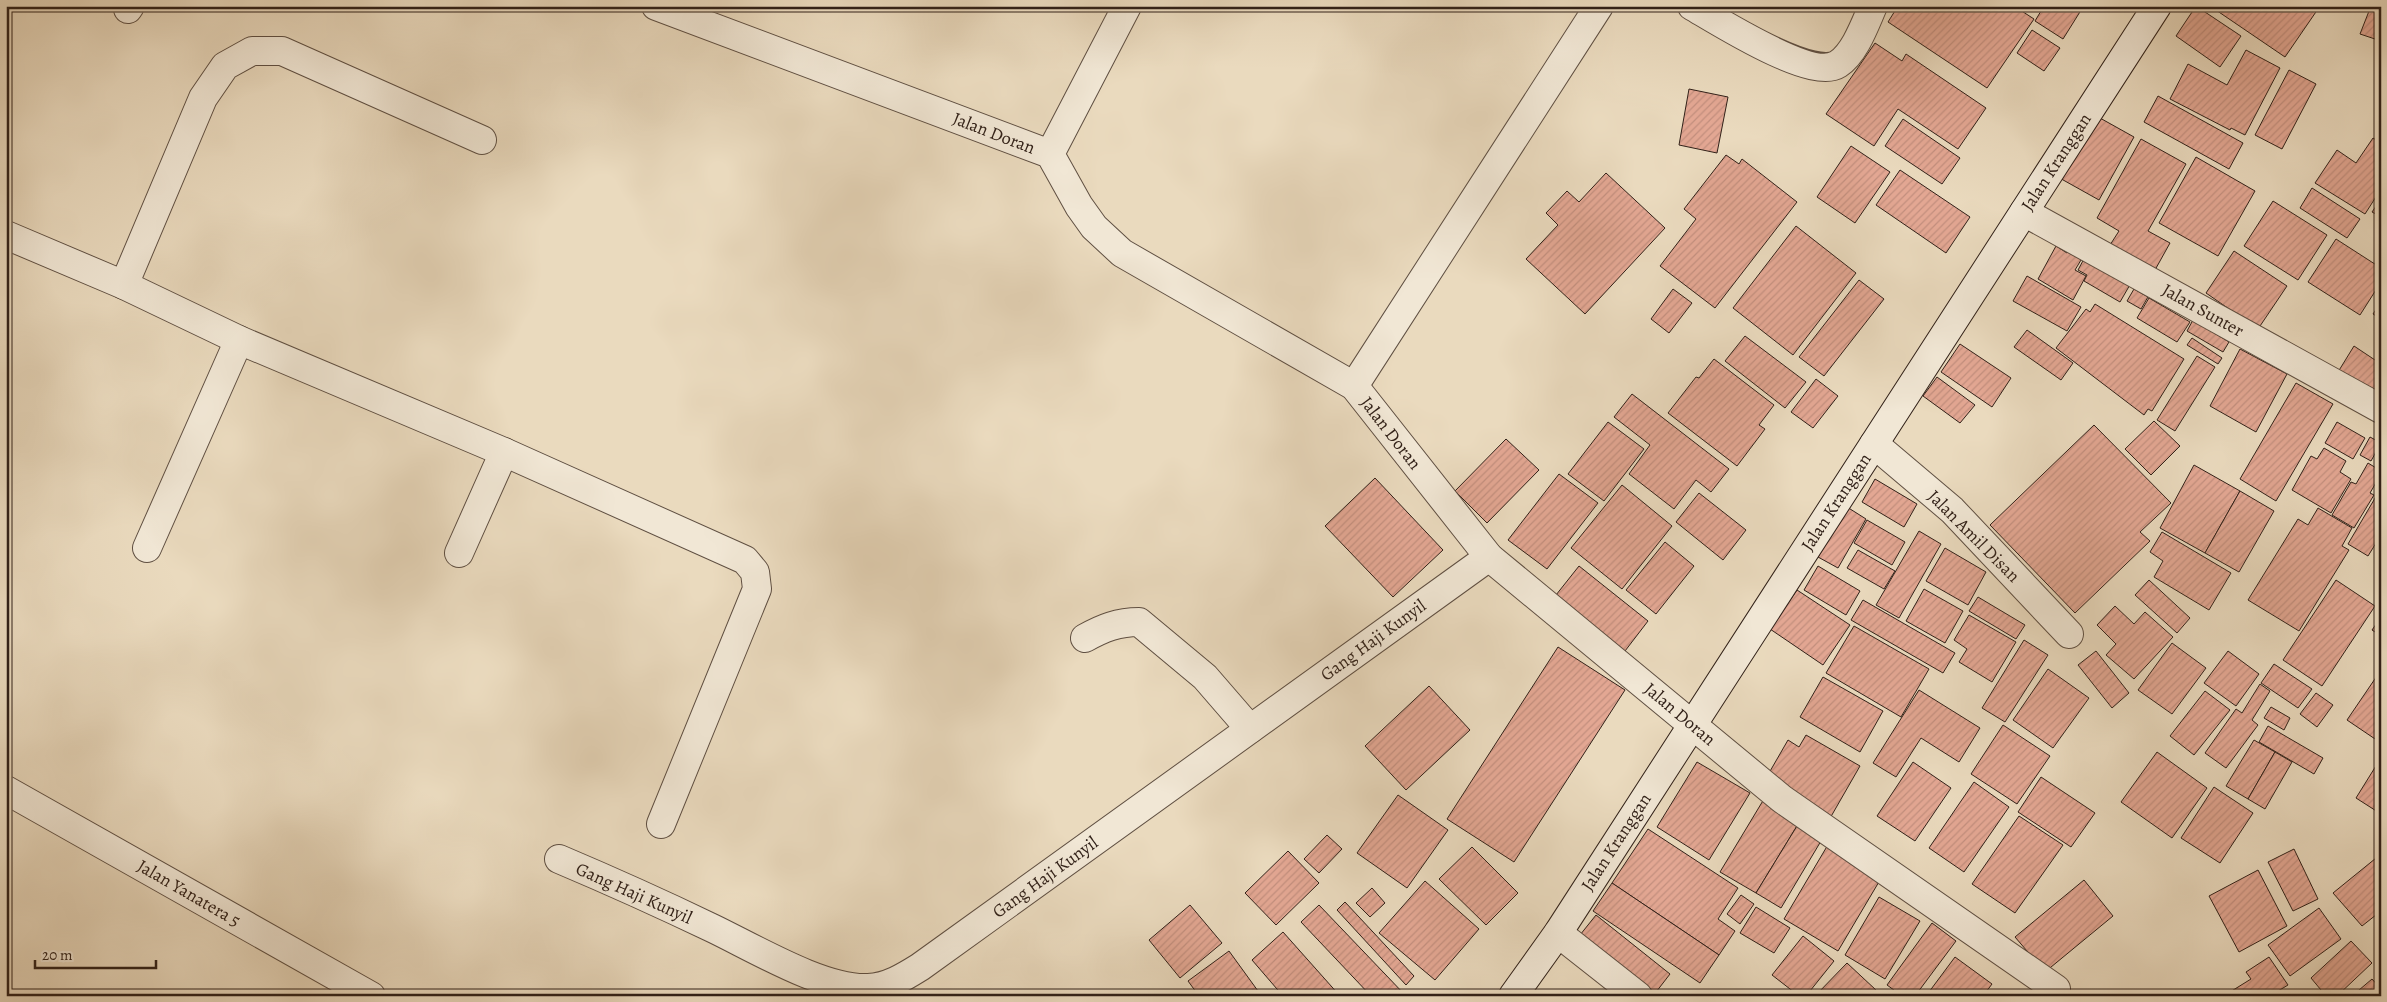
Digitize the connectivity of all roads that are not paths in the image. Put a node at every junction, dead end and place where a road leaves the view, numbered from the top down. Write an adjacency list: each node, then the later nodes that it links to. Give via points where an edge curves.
1 (656, 6): 8 (street, Jalan Doran)
2 (1127, 6): 8 (street)
3 (1599, 6): 13 (street)
4 (1692, 6): 5 (street, via 1780,55 1820,67 1836,66 1847,56)
5 (1874, 6)
6 (2157, 6): 9 (street, Jalan Kranggan)
7 (482, 140): 11 (street, via 282,51 252,51 225,66 203,98)
8 (1050, 154): 13 (street, Jalan Doran, via 1094,227 1122,253)
9 (2024, 212): 14 (street, Jalan Sunter); 15 (street, Jalan Kranggan)
10 (6, 234): 11 (street)
11 (124, 285): 12 (street)
12 (239, 340): 16 (street); 17 (street)
13 (1354, 386): 19 (street, Jalan Doran)
14 (2381, 409)
15 (1874, 444): 20 (street, Jalan Amil Disan, via 1952,510); 22 (street, Jalan Kranggan)
16 (504, 452): 18 (street); 25 (street, via 745,560 755,572 757,589)
17 (147, 548)
18 (459, 554)
19 (1489, 557): 22 (street, Jalan Doran); 23 (street, Gang Haji Kunyil)
20 (2069, 634)
21 (1085, 638): 23 (street, via 1107,626 1139,622 1205,677)
22 (1692, 725): 27 (street, Jalan Kranggan); 28 (street, Jalan Doran, via 1782,800)
23 (1250, 729): 26 (street, Gang Haji Kunyil, via 920,967 885,985 868,988 836,985)
24 (6, 790): 29 (street, Jalan Yanatera 5)
25 (661, 824)
26 (559, 859)
27 (1558, 933): 30 (street, Jalan Kranggan); 31 (street)
28 (2056, 989)
29 (371, 996)
30 (1513, 996)
31 (1638, 996)

